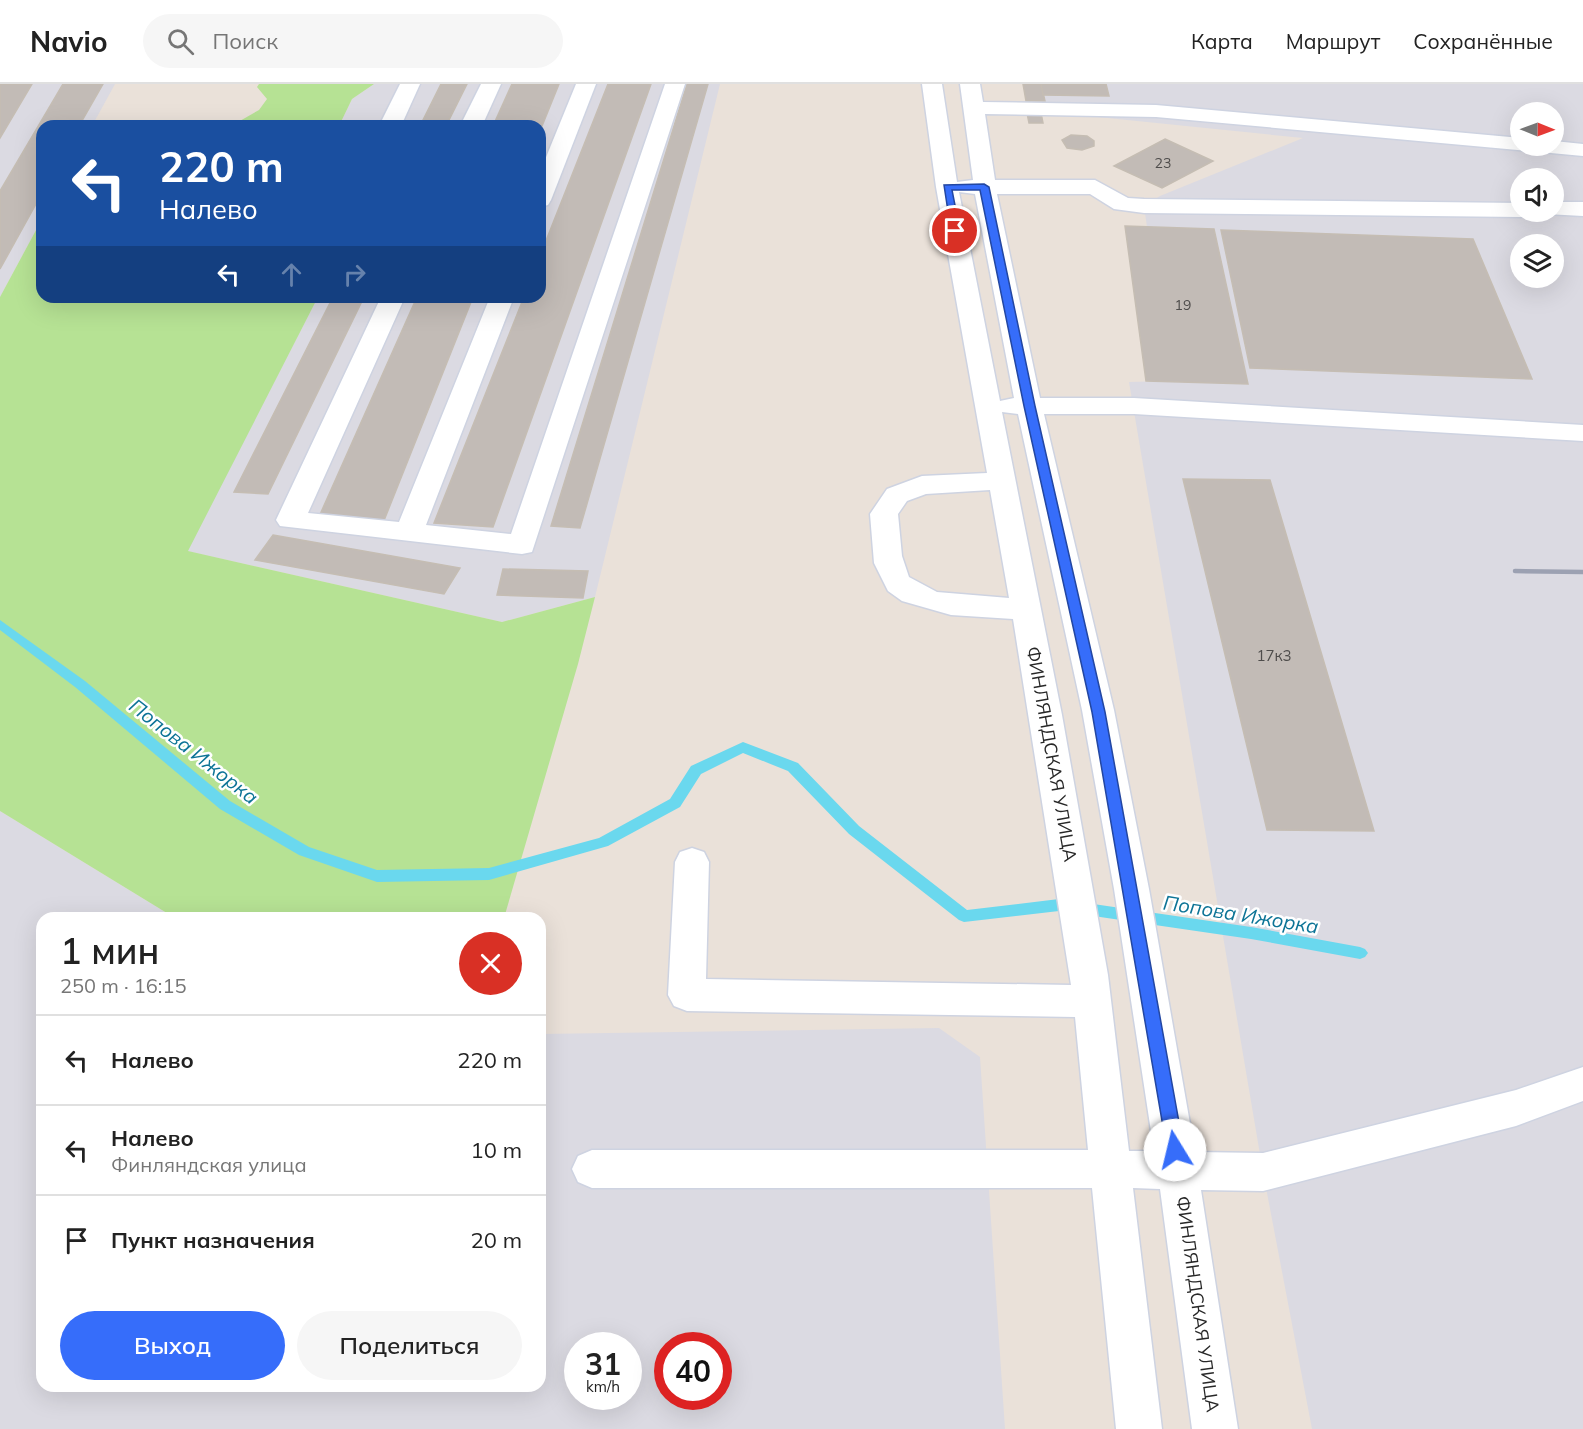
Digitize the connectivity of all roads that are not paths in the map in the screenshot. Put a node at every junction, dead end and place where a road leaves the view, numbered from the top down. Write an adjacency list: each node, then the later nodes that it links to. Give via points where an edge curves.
1 (410, 84): 7 (street)
2 (491, 84): 8 (street)
3 (586, 84): 12 (street)
4 (675, 84): 24 (street, via 522,545)
5 (932, 84): 13 (street, ФИНЛЯНДСКАЯ УЛИЦА)
6 (972, 96): 9 (street, via 1154,102); 14 (street, ФИНЛЯНДСКАЯ УЛИЦА)
7 (393, 120)
8 (474, 120)
9 (1510, 143)
10 (1564, 148): 11 (street)
11 (1583, 150)
12 (546, 185)
13 (947, 187): 14 (street); 20 (street, ФИНЛЯНДСКАЯ УЛИЦА)
14 (984, 187): 17 (street, via 1095,187 1122,204 1144,206); 21 (street, ФИНЛЯНДСКАЯ УЛИЦА)
15 (1564, 209): 16 (street)
16 (1583, 209)
17 (1510, 210)
18 (390, 303): 24 (street, via 290,520)
19 (500, 303): 24 (street)
20 (988, 406): 21 (street); 23 (street, ФИНЛЯНДСКАЯ УЛИЦА)
21 (1030, 406): 22 (street, via 1134,406); 31 (street, ФИНЛЯНДСКАЯ УЛИЦА, via 1071,580 1123,843)
22 (1583, 433)
23 (1002, 481): 25 (street, ФИНЛЯНДСКАЯ УЛИЦА); 25 (street, via 922,485 897,495 884,514 890,571 907,590 937,604)
24 (409, 533)
25 (1027, 609): 27 (street, ФИНЛЯНДСКАЯ УЛИЦА)
26 (692, 862): 27 (street, via 687,995)
27 (1090, 988): 30 (street, ФИНЛЯНДСКАЯ УЛИЦА)
28 (1583, 1084): 31 (street, via 1516,1108 1263,1172)
29 (592, 1169): 30 (street)
30 (1112, 1170): 31 (street); 32 (street, ФИНЛЯНДСКАЯ УЛИЦА)
31 (1179, 1171): 33 (street, ФИНЛЯНДСКАЯ УЛИЦА)
32 (1139, 1429)
33 (1215, 1429)

